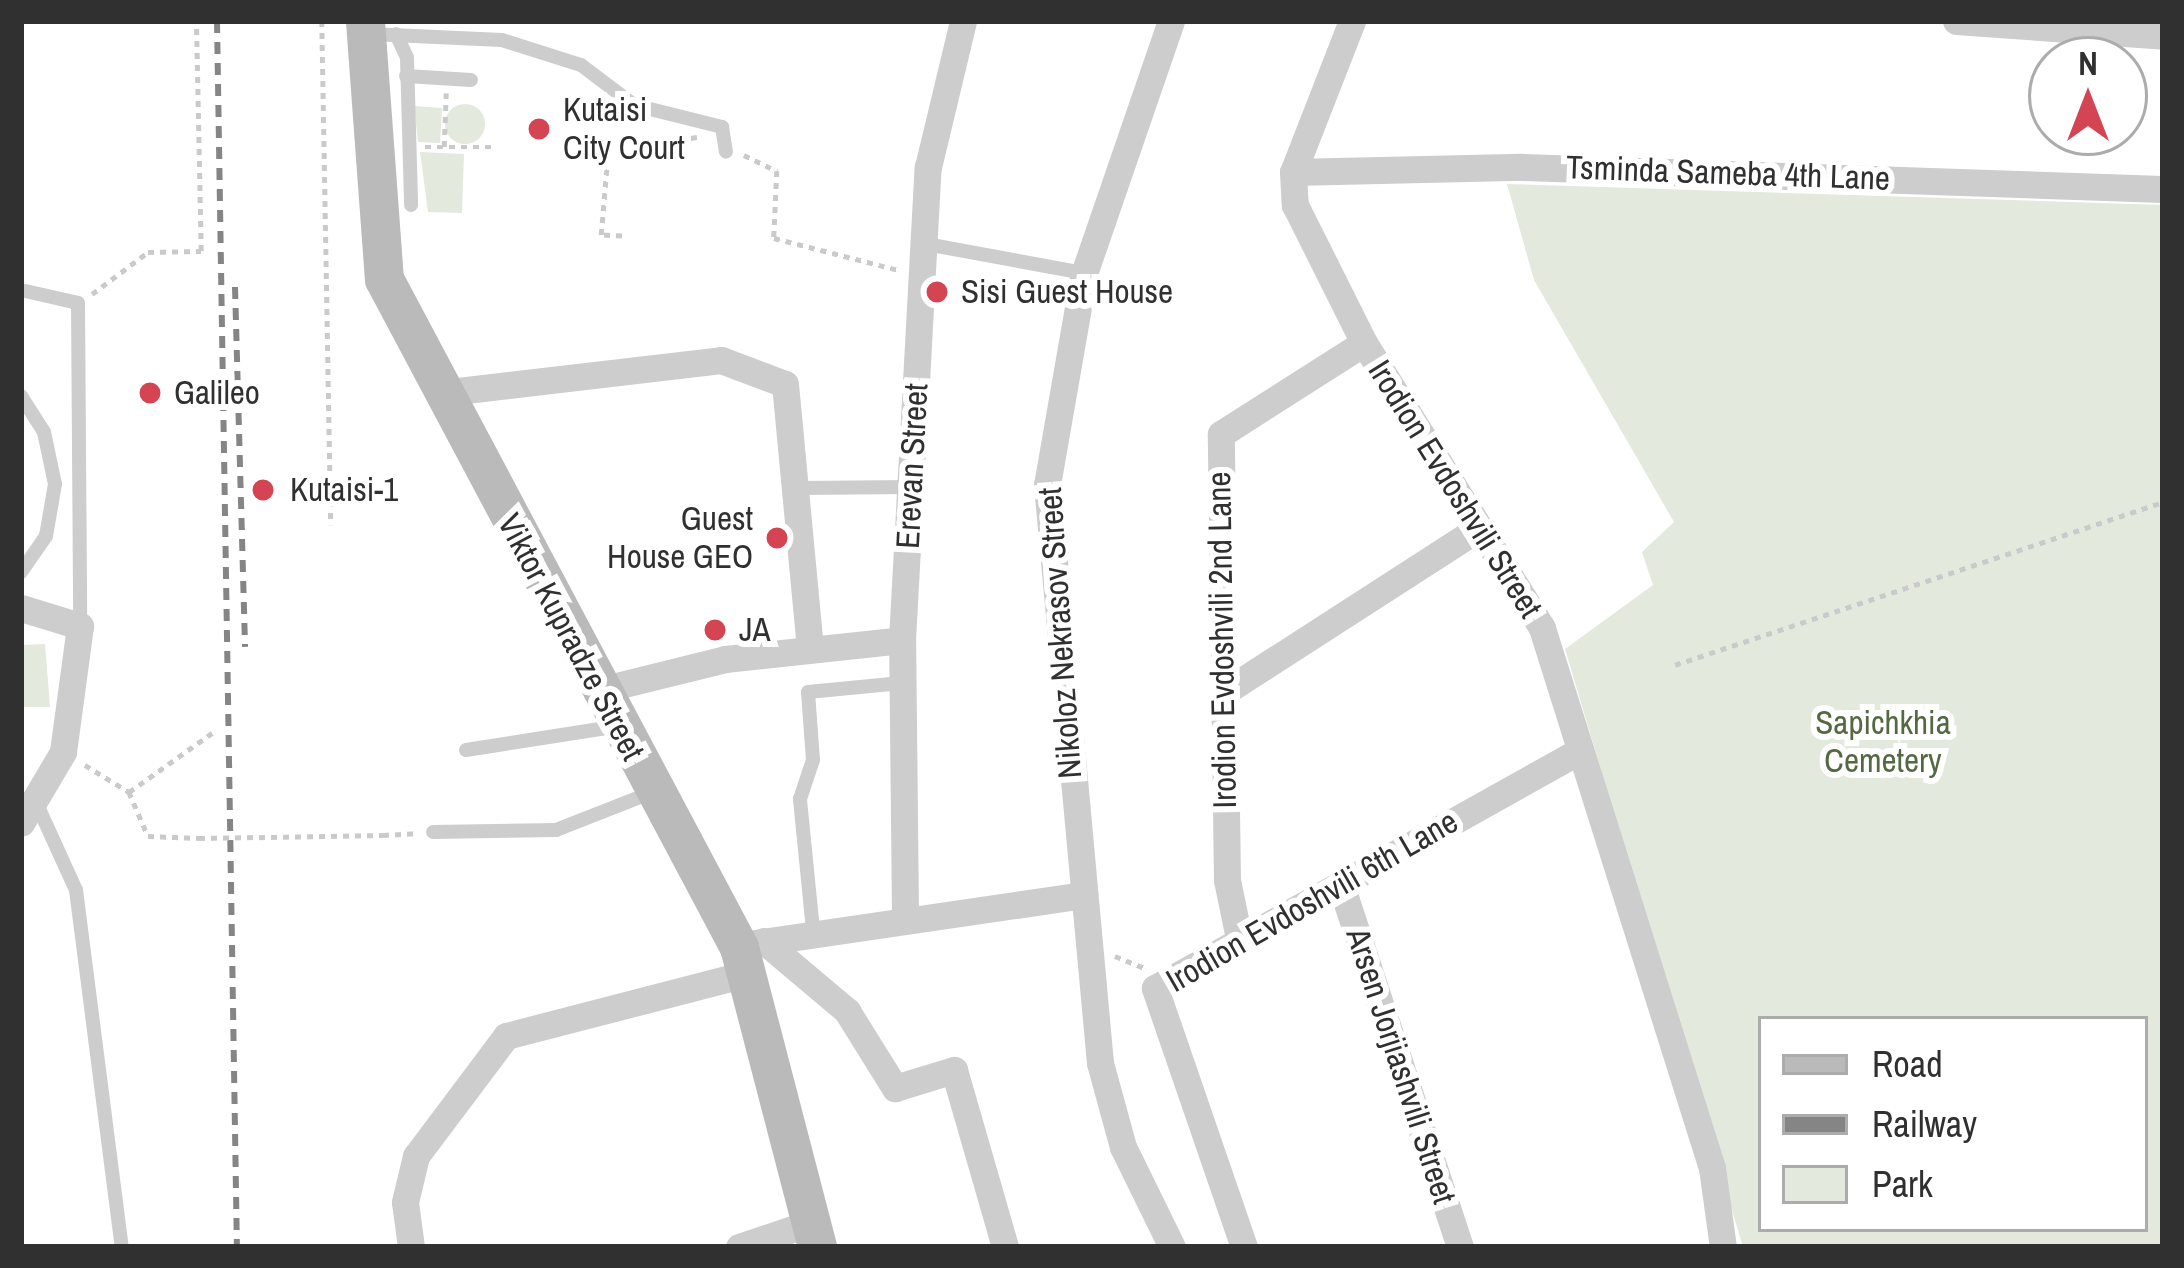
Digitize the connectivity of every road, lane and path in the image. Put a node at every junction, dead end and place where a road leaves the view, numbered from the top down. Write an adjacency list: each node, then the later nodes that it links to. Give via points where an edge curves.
1 (196, 21): 24 (path, via 201,251 148,252)
2 (322, 21): 31 (path)
3 (963, 21): 21 (street, Erevan Street, via 928,167)
4 (1171, 21): 22 (street, Nikoloz Nekrasov Street)
5 (1352, 21): 17 (street)
6 (1956, 21): 8 (street)
7 (375, 30): 9 (lane); 12 (lane, via 502,40 581,64 634,105); 26 (street, Viktor Kupradze Street, via 384,279)
8 (2163, 36)
9 (406, 76): 10 (lane); 19 (lane)
10 (471, 80)
11 (446, 104): 14 (path)
12 (705, 122): 16 (lane, via 722,127); 20 (path, via 693,144 608,151 601,235)
13 (418, 146): 14 (path)
14 (444, 147): 15 (path)
15 (497, 147)
16 (726, 152): 21 (path, via 777,171 774,238)
17 (1293, 172): 18 (street, Tsminda Sameba 4th Lane, via 1522,167); 25 (street, Irodion Evdoshvili Street, via 1295,205)
18 (2163, 188)
19 (411, 205)
20 (622, 236)
21 (925, 257): 22 (lane); 28 (street, Erevan Street)
22 (1084, 273): 53 (street, Nikoloz Nekrasov Street, via 1047,485)
23 (21, 290): 24 (lane)
24 (78, 303): 35 (lane)
25 (1364, 343): 32 (street, Irodion Evdoshvili Street); 41 (street, Irodion Evdoshvili 2nd Lane, via 1221,434)
26 (441, 393): 29 (street, via 721,360 785,384); 40 (street, Viktor Kupradze Street)
27 (21, 396): 33 (lane, via 54,461 55,500)
28 (911, 487): 29 (lane); 36 (street, Erevan Street)
29 (799, 488): 37 (street)
30 (2163, 502): 38 (path)
31 (331, 525)
32 (1478, 528): 41 (street); 45 (street, Irodion Evdoshvili Street, via 1542,628)
33 (21, 572)
34 (21, 608): 35 (street)
35 (80, 626): 46 (street)
36 (902, 640): 37 (street); 39 (street, Erevan Street)
37 (811, 647): 40 (street)
38 (1675, 664)
39 (902, 682): 54 (street, Erevan Street); 55 (lane, via 808,692 813,760 800,799)
40 (596, 691): 42 (street, Viktor Kupradze Street)
41 (1226, 691): 57 (street, Irodion Evdoshvili 2nd Lane, via 1227,880)
42 (619, 726): 44 (lane); 48 (street, Viktor Kupradze Street)
43 (212, 733): 47 (path)
44 (466, 750)
45 (1580, 750): 52 (street, Irodion Evdoshvili 6th Lane); 61 (street, Irodion Evdoshvili Street, via 1712,1168)
46 (63, 752): 47 (path); 49 (street)
47 (129, 792): 51 (path, bridge, via 148,836)
48 (653, 792): 51 (lane, via 556,830); 58 (street, Viktor Kupradze Street)
49 (33, 795): 50 (street); 62 (lane, via 80,908)
50 (21, 823)
51 (434, 832)
52 (1341, 885): 57 (street, Irodion Evdoshvili 6th Lane); 68 (street, Arsen Jorjiashvili Street)
53 (1078, 896): 54 (street); 56 (street, Nikoloz Nekrasov Street)
54 (905, 914): 55 (street)
55 (813, 930): 58 (street)
56 (1084, 939): 59 (path); 66 (street, Nikoloz Nekrasov Street, via 1123,1148)
57 (1240, 943): 59 (street, Irodion Evdoshvili 6th Lane)
58 (748, 954): 60 (street, Viktor Kupradze Street); 63 (street, via 506,1036 416,1156 405,1202); 65 (street, via 848,1011 895,1088 954,1070)
59 (1171, 980): 67 (street, Irodion Evdoshvili 6th Lane, via 1155,988)
60 (813, 1235): 64 (street)
61 (1716, 1245)
62 (122, 1247)
63 (411, 1247)
64 (739, 1247)
65 (1005, 1247)
66 (1172, 1247)
67 (1244, 1247)
68 (1460, 1247)

